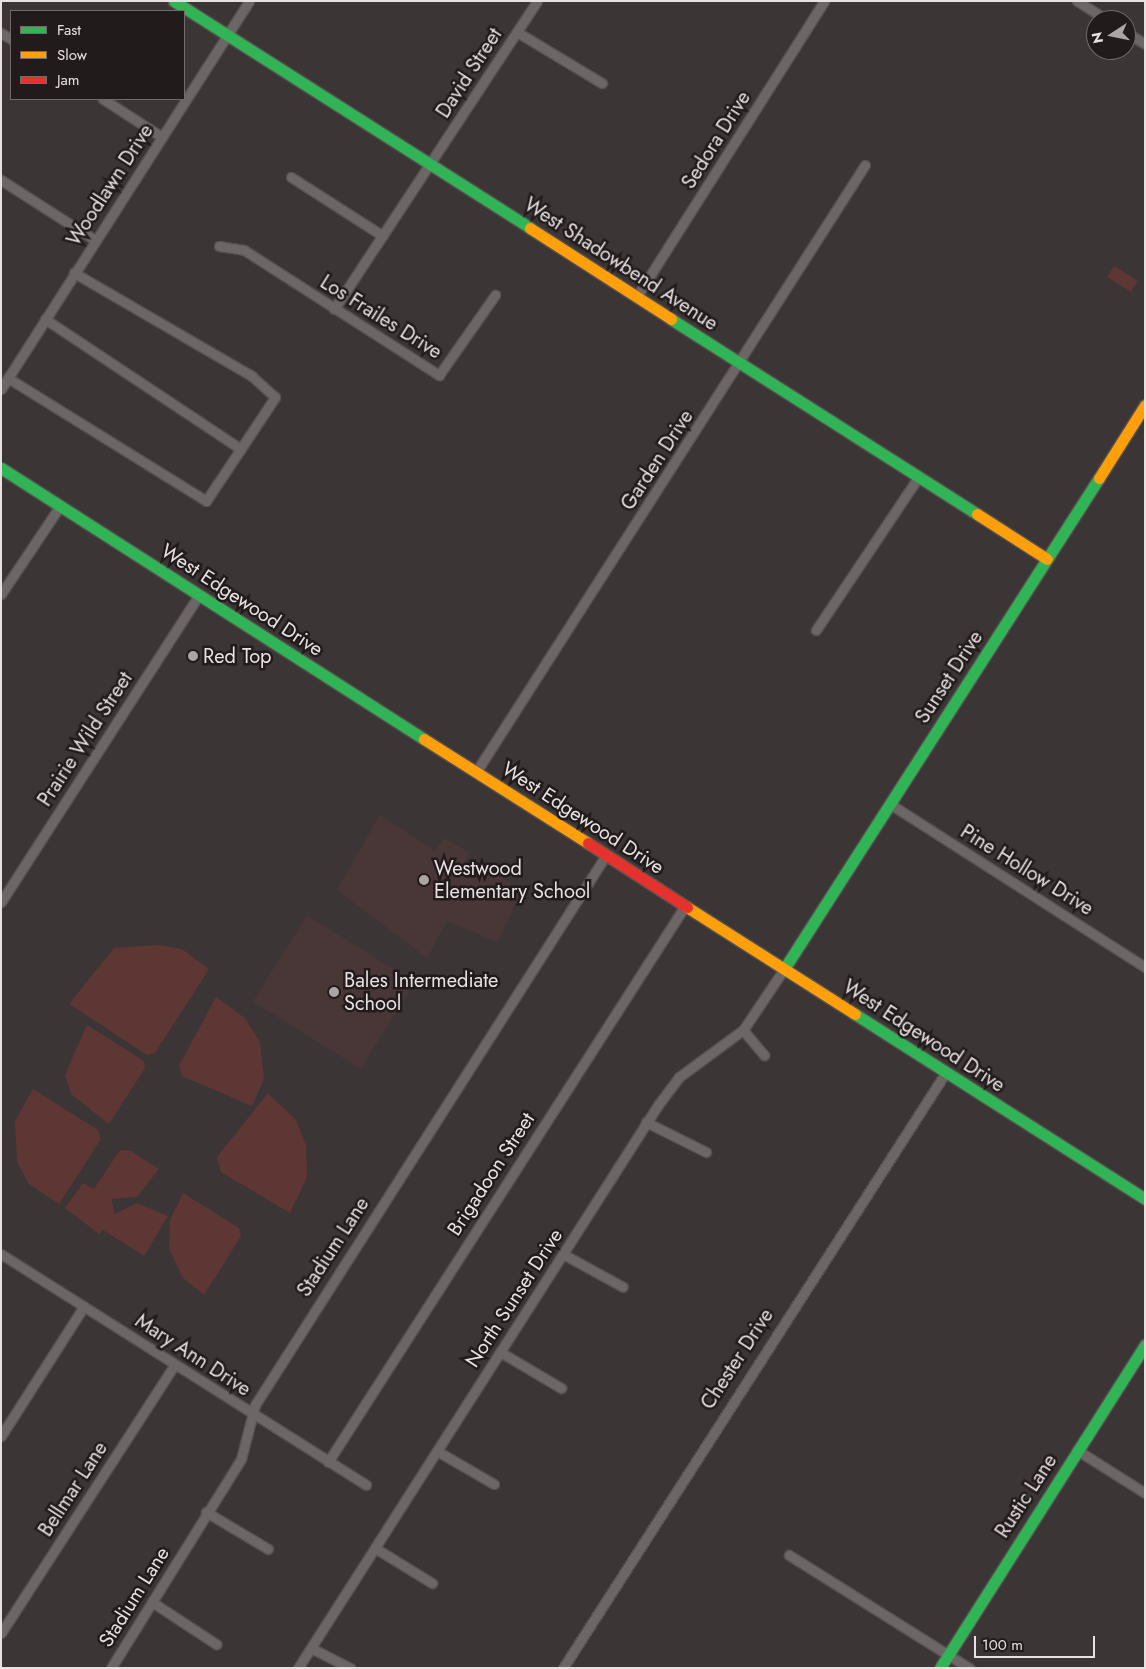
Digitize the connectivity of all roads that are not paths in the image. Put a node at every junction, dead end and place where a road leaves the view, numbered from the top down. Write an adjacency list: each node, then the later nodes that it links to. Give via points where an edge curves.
1 (174, 1): 8 (street, West Shadowbend Avenue)
2 (249, 1): 8 (street, Woodlawn Drive)
3 (536, 1): 7 (street, David Street)
4 (824, 1): 21 (street, Sedora Drive)
5 (1077, 1): 6 (street)
6 (1091, 10)
7 (517, 32): 9 (street); 12 (street, David Street)
8 (227, 35): 11 (street, Woodlawn Drive); 12 (street, West Shadowbend Avenue)
9 (602, 83)
10 (105, 100): 11 (street)
11 (162, 137): 17 (street, Woodlawn Drive)
12 (431, 164): 16 (street, David Street); 21 (street, West Shadowbend Avenue)
13 (866, 165): 24 (street, Garden Drive)
14 (291, 177): 16 (street)
15 (1, 180): 17 (street)
16 (383, 236): 22 (street, David Street)
17 (96, 240): 19 (street, Woodlawn Drive)
18 (219, 246): 22 (street, Los Frailes Drive, via 244,250)
19 (74, 273): 23 (street, Woodlawn Drive); 28 (street, via 252,376 275,397)
20 (495, 295): 22 (street, Los Frailes Drive, via 439,375)
21 (638, 296): 24 (street, West Shadowbend Avenue)
22 (334, 309)
23 (45, 319): 25 (street, Woodlawn Drive); 28 (street)
24 (740, 362): 30 (street, West Shadowbend Avenue); 36 (street, Garden Drive)
25 (8, 378): 26 (street, Woodlawn Drive); 28 (street, via 206,501)
26 (1, 389)
27 (1143, 413): 32 (street, Sunset Drive)
28 (241, 448)
29 (1, 468): 31 (street, West Edgewood Drive)
30 (919, 476): 32 (street, West Shadowbend Avenue); 35 (street)
31 (60, 506): 33 (street); 34 (street, West Edgewood Drive)
32 (1047, 559): 37 (street, Sunset Drive)
33 (1, 594)
34 (199, 595): 36 (street, West Edgewood Drive); 39 (street, Prairie Wild Street)
35 (816, 630)
36 (476, 772): 38 (street, West Edgewood Drive)
37 (890, 804): 41 (street, Pine Hollow Drive); 42 (street, Sunset Drive)
38 (606, 855): 40 (street, West Edgewood Drive); 57 (street, Stadium Lane, via 293,1343)
39 (1, 902)
40 (685, 906): 42 (street, West Edgewood Drive); 61 (street, Brigadoon Street)
41 (1145, 966)
42 (784, 969): 43 (street, North Sunset Drive); 45 (street, West Edgewood Drive)
43 (743, 1030): 44 (street); 46 (street, North Sunset Drive, via 679,1077)
44 (764, 1055)
45 (946, 1072): 48 (street, West Edgewood Drive); 78 (street, Chester Drive)
46 (646, 1122): 47 (street); 50 (street, North Sunset Drive)
47 (706, 1152)
48 (1145, 1199)
49 (1, 1254): 52 (street, Mary Ann Drive)
50 (563, 1254): 51 (street); 54 (street, North Sunset Drive)
51 (623, 1287)
52 (84, 1306): 55 (street, Mary Ann Drive); 58 (street)
53 (1145, 1345): 59 (street, Rustic Lane)
54 (500, 1352): 56 (street); 60 (street, North Sunset Drive)
55 (175, 1364): 57 (street, Mary Ann Drive); 71 (street, Bellmar Lane)
56 (561, 1388)
57 (253, 1414): 61 (street, Mary Ann Drive); 65 (street, Stadium Lane, via 241,1459)
58 (1, 1436)
59 (1078, 1450): 64 (street); 74 (street, Rustic Lane)
60 (437, 1451): 62 (street); 66 (street, North Sunset Drive)
61 (328, 1462): 63 (street, Mary Ann Drive)
62 (494, 1484)
63 (366, 1486)
64 (1145, 1493)
65 (206, 1512): 67 (street); 70 (street, Stadium Lane)
66 (374, 1548): 69 (street); 73 (street, North Sunset Drive)
67 (268, 1549)
68 (789, 1555): 74 (street)
69 (432, 1583)
70 (152, 1602): 72 (street); 75 (street, Stadium Lane)
71 (1, 1633)
72 (216, 1644)
73 (311, 1648): 76 (street, North Sunset Drive); 77 (street)
74 (949, 1655): 79 (street, Rustic Lane); 80 (street)
75 (111, 1668)
76 (298, 1668)
77 (350, 1668)
78 (562, 1668)
79 (940, 1668)
80 (969, 1668)

